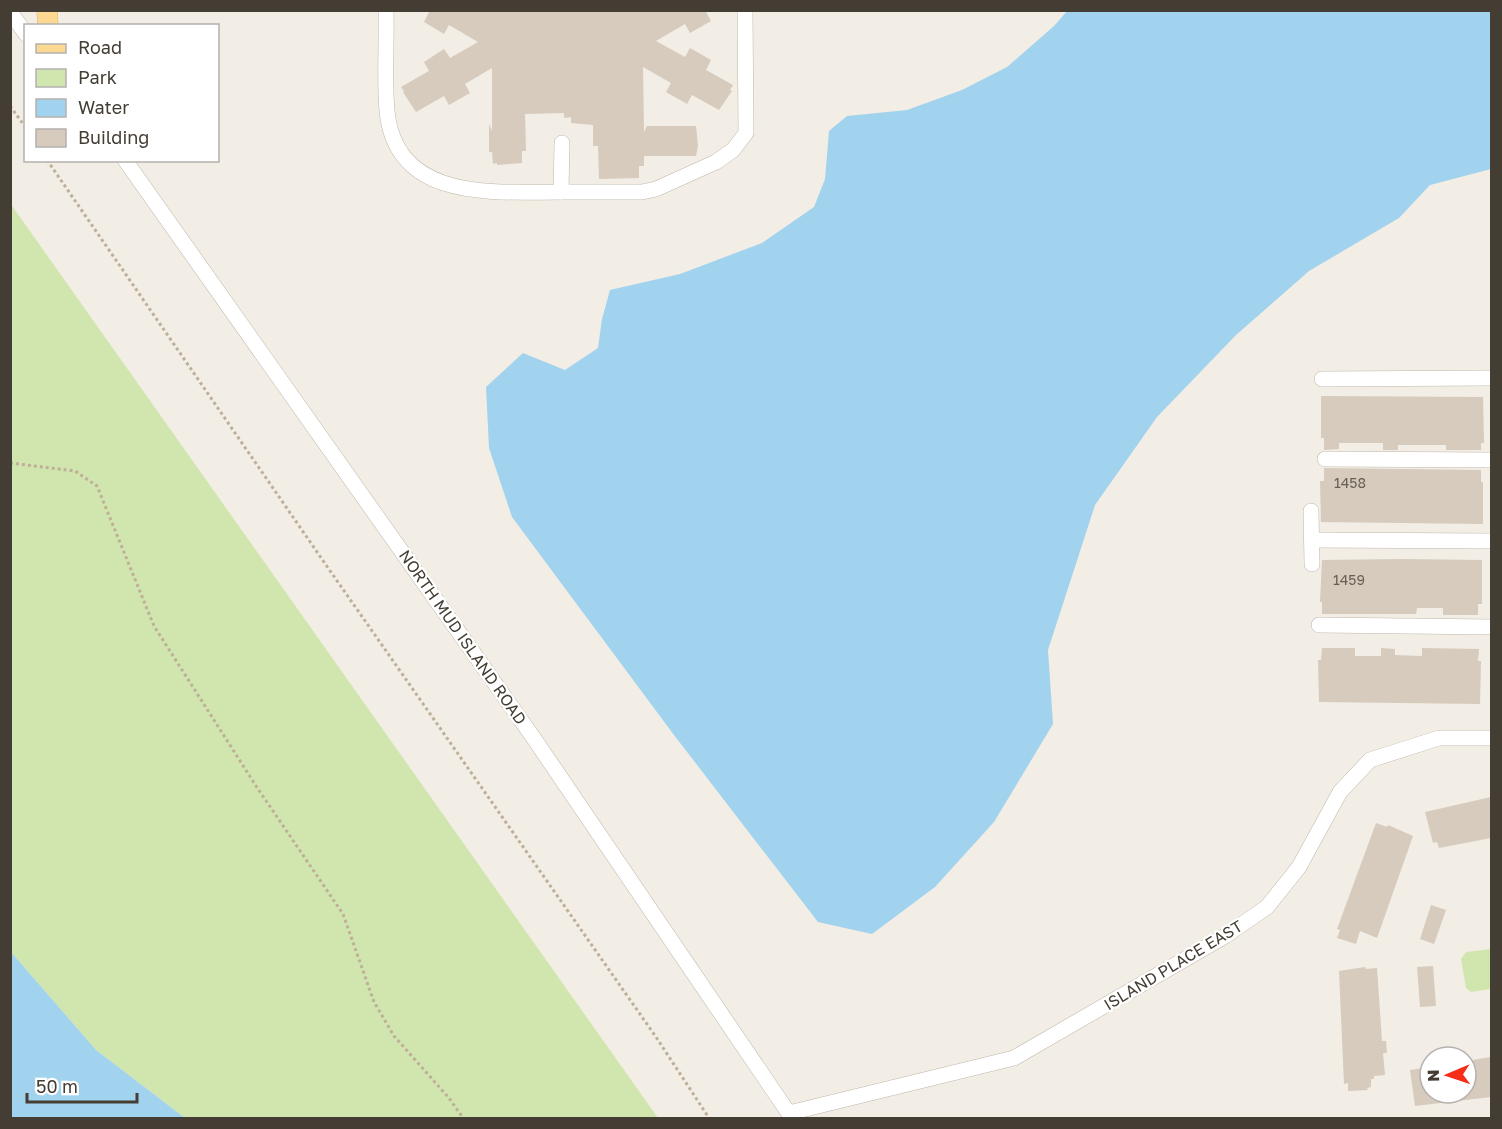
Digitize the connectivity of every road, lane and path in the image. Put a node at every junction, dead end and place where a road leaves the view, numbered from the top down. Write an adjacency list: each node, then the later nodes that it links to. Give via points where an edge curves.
1 (387, 10): 10 (street, via 387,112 392,137 414,168 430,179 476,192)
2 (745, 10): 10 (street, via 746,133 734,150 656,189)
3 (10, 12): 4 (street)
4 (24, 31)
5 (10, 106): 6 (path)
6 (24, 125)
7 (562, 143): 10 (street)
8 (48, 162): 25 (path, via 643,1018)
9 (126, 162): 23 (street, NORTH MUD ISLAND ROAD, via 535,740)
10 (561, 192)
11 (1491, 378): 12 (street)
12 (1323, 379)
13 (1325, 459): 14 (street)
14 (1491, 460)
15 (10, 463): 24 (path, via 75,471 98,486 154,626 343,915 374,1002 394,1036)
16 (1311, 512): 17 (street)
17 (1312, 540): 18 (street); 19 (street)
18 (1491, 542)
19 (1312, 564)
20 (1319, 625): 21 (street)
21 (1491, 627)
22 (1491, 738): 23 (street, ISLAND PLACE EAST, via 1438,738 1370,760 1340,792 1299,867 1267,907 1225,936 1014,1058)
23 (791, 1116)
24 (463, 1119)
25 (709, 1119)

